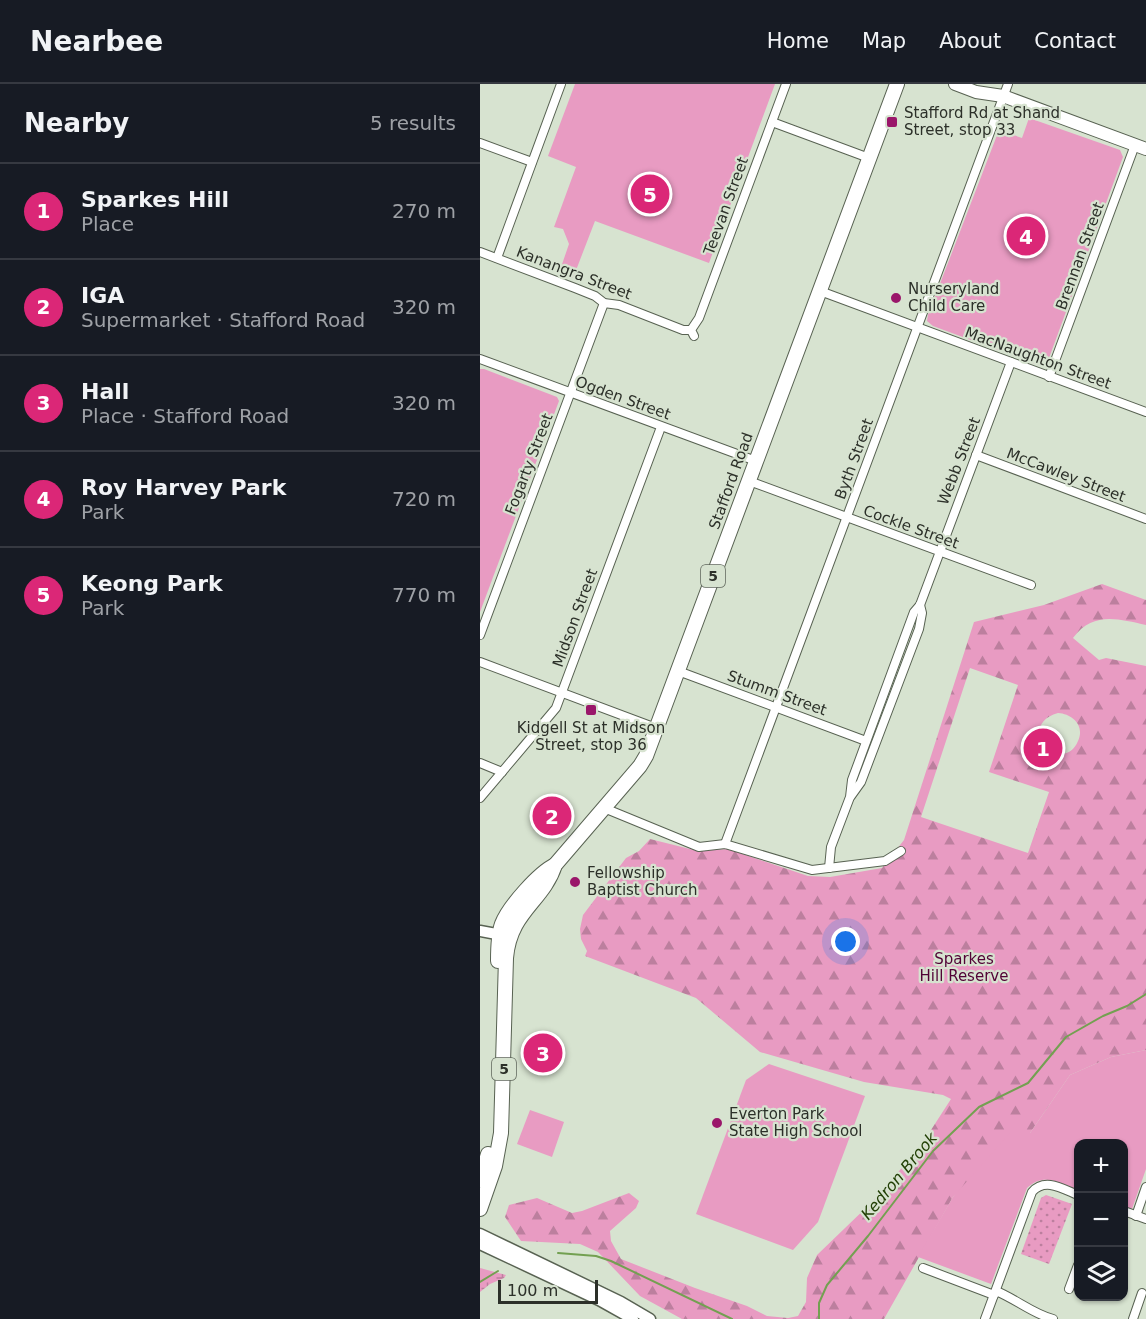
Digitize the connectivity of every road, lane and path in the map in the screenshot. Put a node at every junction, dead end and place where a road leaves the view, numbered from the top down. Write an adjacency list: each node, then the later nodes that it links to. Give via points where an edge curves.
1 (561, 84): 11 (street)
2 (786, 84): 7 (street, Teevan Street)
3 (897, 84): 10 (highway, Stafford Road / 5)
4 (955, 84): 6 (main road, via 976,92)
5 (986, 84): 6 (main road)
6 (1005, 90): 9 (main road); 16 (street, Byth Street)
7 (772, 122): 10 (street); 17 (street, Teevan Street)
8 (480, 143): 11 (street)
9 (1140, 147): 20 (street, Brennan Street)
10 (869, 159): 14 (highway, Stafford Road / 5)
11 (532, 162): 13 (street)
12 (480, 252): 13 (street, Kanangra Street)
13 (497, 258): 15 (street, Kanangra Street, via 593,295)
14 (820, 291): 16 (street, MacNaughton Street); 25 (highway, Stafford Road / 5)
15 (604, 303): 17 (street, Kanangra Street); 21 (street, Fogarty Street)
16 (917, 328): 19 (street, MacNaughton Street); 27 (street, Byth Street)
17 (693, 333)
18 (480, 359): 21 (street, Ogden Street)
19 (1011, 362): 20 (street, MacNaughton Street); 24 (street, Webb Street)
20 (1050, 377): 22 (street, MacNaughton Street)
21 (571, 393): 23 (street, Ogden Street); 32 (street, Fogarty Street)
22 (1146, 411)
23 (661, 427): 25 (street, Ogden Street); 35 (street, Midson Street)
24 (976, 455): 28 (street, McCawley Street); 29 (street, Webb Street)
25 (756, 461): 26 (highway, Stafford Road / 5)
26 (749, 481): 27 (street, Cockle Street); 34 (highway, Stafford Road / 5)
27 (846, 517): 29 (street, Cockle Street); 36 (street, Byth Street)
28 (1146, 519)
29 (940, 552): 30 (street, Cockle Street); 31 (street, Webb Street)
30 (1030, 585)
31 (920, 605): 38 (street, Webb Street); 41 (street, Webb Street, via 922,613 915,640 861,782)
32 (480, 635)
33 (480, 662): 35 (street)
34 (678, 671): 36 (street, Stumm Street); 37 (highway, Stafford Road / 5)
35 (562, 693): 37 (street); 40 (street, Midson Street, via 551,715)
36 (776, 707): 38 (street, Stumm Street); 44 (street, Byth Street)
37 (656, 728): 43 (highway, Stafford Road / 5, via 640,766)
38 (866, 741): 41 (street, Webb Street)
39 (480, 763): 40 (street)
40 (502, 772): 42 (street, Midson Street)
41 (850, 797): 46 (street, Webb Street, via 831,847)
42 (480, 798)
43 (604, 808): 44 (street, via 699,847); 48 (highway, Stafford Road / 5, via 511,909 502,924)
44 (725, 844): 46 (street, via 812,870)
45 (901, 851): 46 (street, via 885,861)
46 (829, 868)
47 (480, 931): 48 (main road)
48 (505, 935): 49 (highway, Stafford Road / 5, via 493,1123); 52 (highway, Stafford Road / 5, via 501,1133 495,1166)
49 (480, 1180)
50 (1146, 1187): 54 (street)
51 (1074, 1194): 61 (street, via 1043,1184 1032,1192)
52 (480, 1209)
53 (1128, 1213): 54 (street)
54 (1136, 1216): 55 (street)
55 (1146, 1220)
56 (480, 1234): 64 (main road)
57 (480, 1244): 63 (main road)
58 (924, 1268): 61 (street)
59 (1074, 1275): 60 (street)
60 (1069, 1288)
61 (995, 1293): 65 (street); 66 (street)
62 (1142, 1293): 67 (street)
63 (633, 1319)
64 (650, 1319)
65 (985, 1319)
66 (1053, 1319)
67 (1133, 1319)

